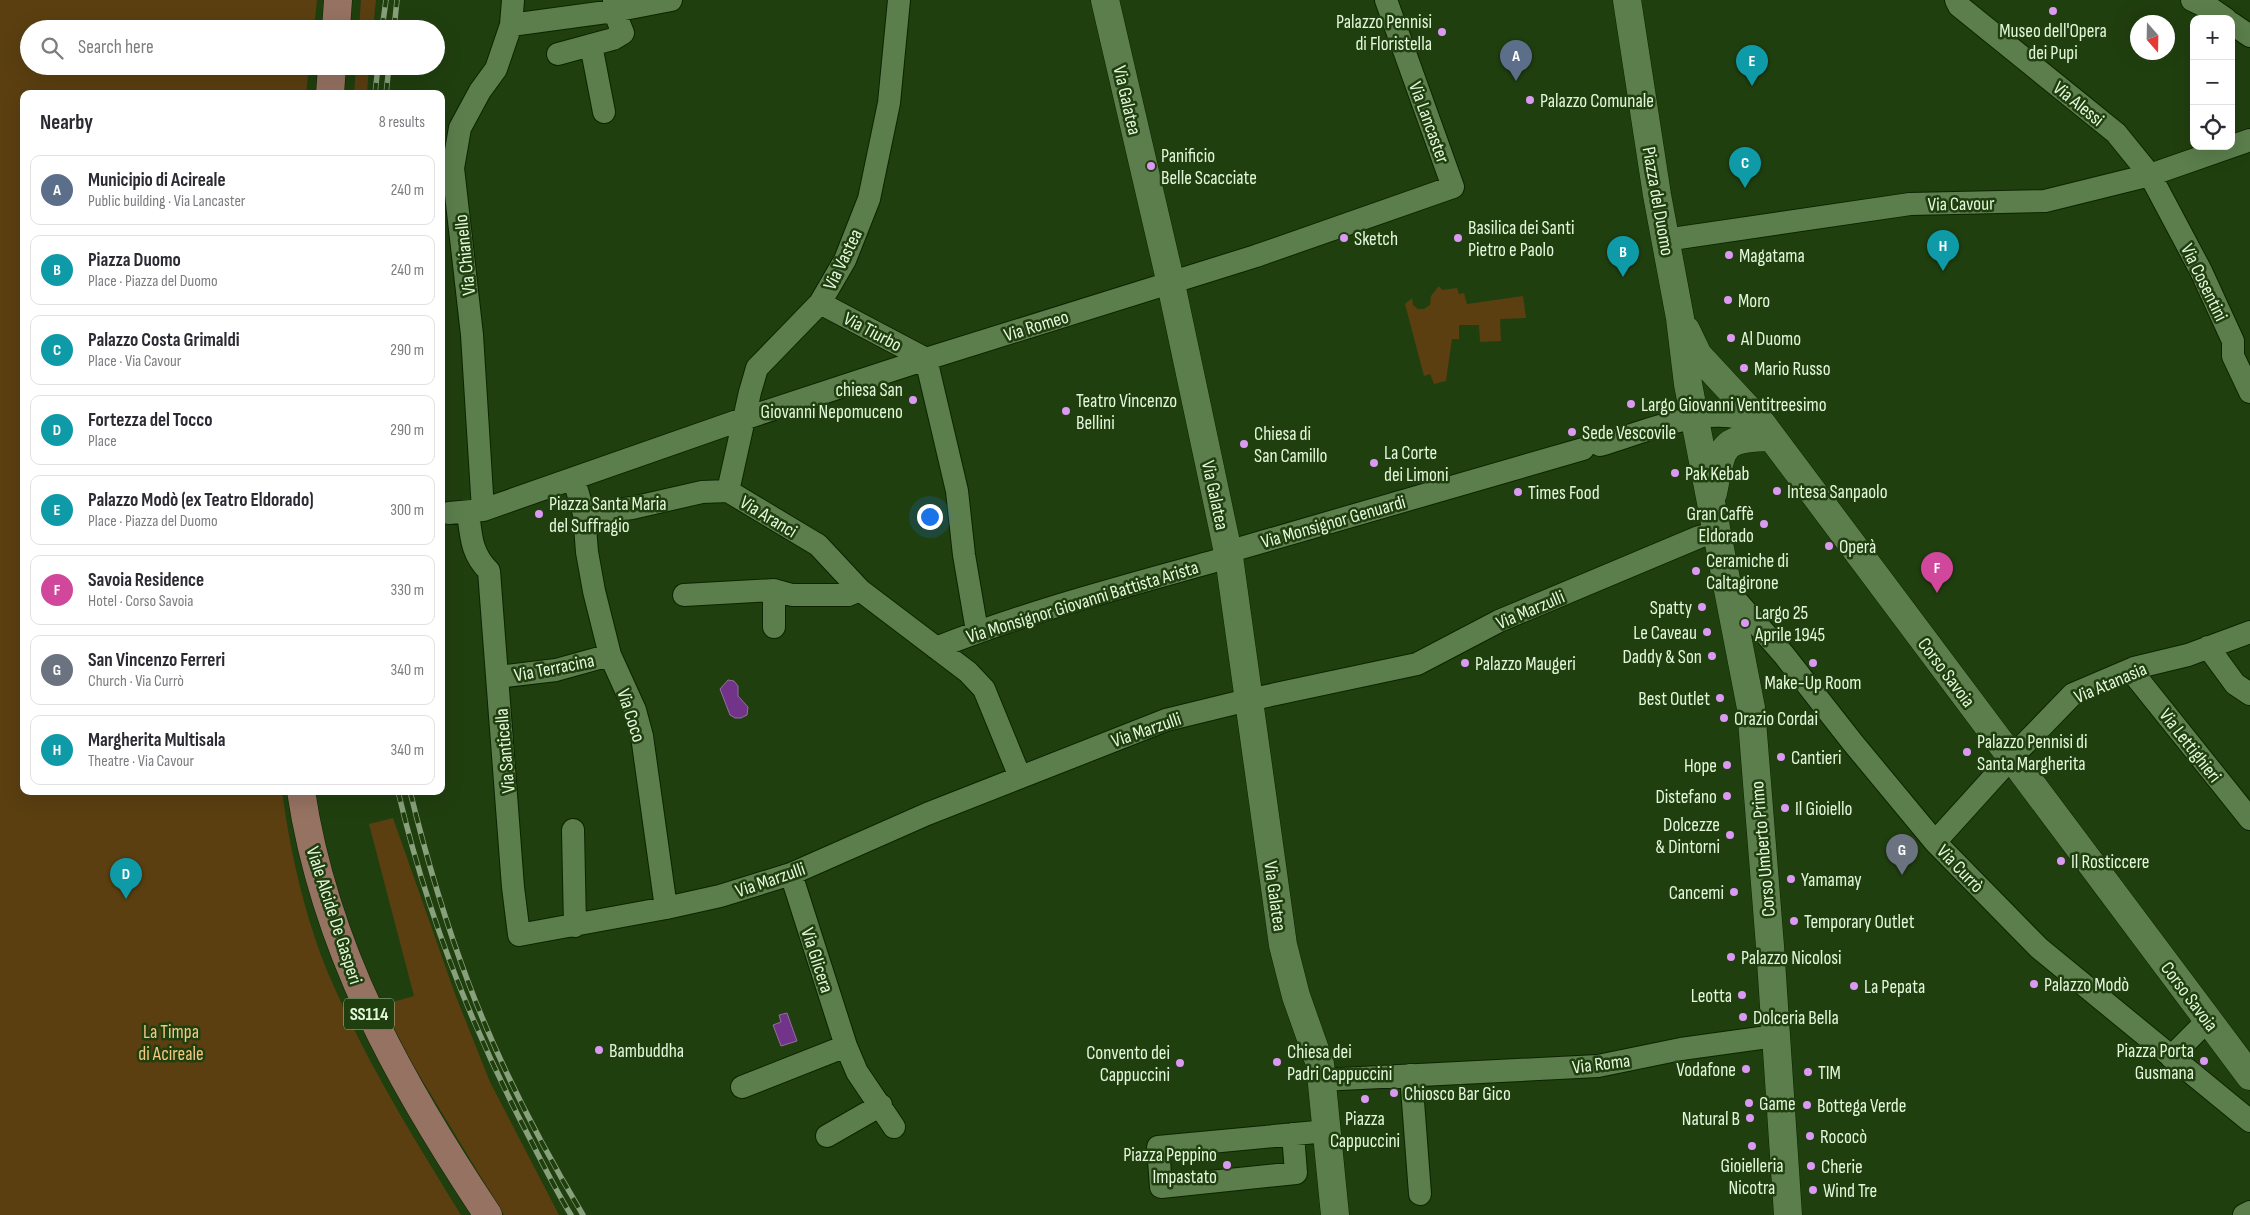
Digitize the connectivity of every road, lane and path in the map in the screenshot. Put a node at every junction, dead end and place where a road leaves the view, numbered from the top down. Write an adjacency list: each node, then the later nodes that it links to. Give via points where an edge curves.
1 (338, 0): 12 (main road)
2 (513, 0): 13 (street, Via Chianello)
3 (671, 0): 10 (street)
4 (899, 0): 26 (street, Via Vastea, via 890,103 869,199 846,260)
5 (1105, 0): 25 (street, Via Galatea)
6 (1386, 0): 23 (street, Via Lancaster)
7 (1627, 0): 24 (street, Piazza del Duomo)
8 (1956, 0): 22 (street, Via Alessi, via 1959,6 2116,133)
9 (2192, 0): 11 (street)
10 (614, 6): 13 (street); 16 (street, via 623,33)
11 (2220, 15)
12 (337, 20)
13 (511, 25): 36 (street, Via Chianello, via 496,69 460,128 453,168 472,335)
14 (2235, 26): 15 (street)
15 (2250, 36)
16 (591, 45): 17 (street); 20 (street)
17 (558, 54)
18 (331, 75): 19 (main road)
19 (330, 90)
20 (604, 112)
21 (2250, 140): 22 (street, Via Cavour)
22 (2150, 175): 24 (street, Via Cavour, via 2045,201 1910,204); 29 (street, Via Cosentini, via 2205,280 2233,341 2233,356)
23 (1453, 187): 25 (street, Via Romeo)
24 (1665, 240): 27 (street, Piazza del Duomo)
25 (1171, 284): 28 (street, Via Romeo); 39 (street, Via Galatea)
26 (820, 303): 28 (street, Via Tiurbo); 30 (street, Via Vastea, via 757,368)
27 (1680, 318): 31 (street, Corso Umberto Primo); 32 (street, Corso Savoia, via 1698,354)
28 (926, 359): 30 (street, Via Romeo); 46 (street, via 957,491)
29 (2250, 392)
30 (743, 419): 33 (street, Via Romeo); 34 (street, Via Vastea)
31 (1694, 419): 32 (street, Via Monsignor Genuardi, via 1725,416); 35 (street, Corso Umberto Primo); 39 (street, Via Monsignor Genuardi, via 1234,550)
32 (1766, 431): 35 (street, via 1740,438 1725,448); 55 (street, Corso Savoia)
33 (574, 480): 36 (street, Via Romeo); 37 (street, Via Coco)
34 (728, 491): 37 (street, Via Aranci, via 702,492); 42 (street, Via Aranci, via 818,545)
35 (1709, 494): 38 (street, Corso Umberto Primo)
36 (470, 507): 40 (street, Via Chianello, via 472,546)
37 (585, 520): 50 (street, Via Coco, via 594,591)
38 (1716, 532): 43 (street, Corso Umberto Primo); 54 (street, Via Marzulli, via 1499,621 1417,664)
39 (1229, 556): 46 (street, Via Monsignor Giovanni Battista Arista, via 1132,582); 54 (street, Via Galatea)
40 (485, 568): 52 (street, Via Santicella, via 489,571)
41 (774, 590): 42 (street, via 792,594 848,595); 44 (street); 45 (street)
42 (860, 590): 49 (street, Via Aranci)
43 (1728, 591): 60 (street, Via Currò); 66 (street, Corso Umberto Primo, via 1751,708)
44 (684, 595)
45 (774, 627)
46 (977, 631): 49 (street, Via Monsignor Giovanni Battista Arista)
47 (2250, 632): 48 (street, Via Atanasia)
48 (2208, 647): 51 (street, Via Atanasia); 53 (street, via 2234,684)
49 (936, 648): 56 (street, Via Aranci, via 968,672 984,689)
50 (610, 655): 52 (street, Via Terracina, via 556,670); 62 (street, Via Coco, via 635,710 642,736)
51 (2134, 668): 55 (street, Via Atanasia, via 2073,694); 58 (street, Via Lettighieri, via 2137,678)
52 (498, 677): 64 (street, Via Santicella)
53 (2250, 694)
54 (1248, 700): 56 (street, Via Marzulli, via 1166,720); 71 (street, Via Galatea, via 1283,946 1296,996 1320,1064)
55 (2011, 758): 60 (street, Via Atanasia); 65 (street, Corso Savoia)
56 (1020, 777): 61 (street, Via Marzulli)
57 (303, 795): 82 (main road, Viale Alcide De Gasperi / SS114, via 322,887 364,1004 391,1058)
58 (2250, 819)
59 (573, 830): 63 (street)
60 (1935, 842): 68 (street, Via Currò, via 2039,948)
61 (791, 874): 62 (street, Via Marzulli, via 720,896); 67 (street, Via Glicera)
62 (666, 908): 63 (street, Via Marzulli)
63 (575, 926): 64 (street, Via Marzulli)
64 (519, 935)
65 (2208, 1020): 68 (street); 70 (street, Corso Savoia)
66 (1775, 1036): 69 (street, Via Roma, via 1598,1066); 83 (street, Corso Umberto Primo)
67 (846, 1046): 72 (street); 73 (street, Via Glicera, via 857,1072)
68 (2171, 1057): 74 (street, Via Currò)
69 (1418, 1075): 71 (street, Via Roma); 79 (street)
70 (2250, 1076)
71 (1321, 1080): 76 (street, Via Galatea)
72 (742, 1087)
73 (880, 1105): 75 (street, Via Glicera); 78 (street)
74 (2250, 1121)
75 (894, 1127)
76 (1327, 1131): 77 (street); 80 (street, Via Galatea)
77 (1293, 1134): 77 (street, via 1296,1173 1162,1187 1158,1147)
78 (827, 1136)
79 (1420, 1194)
80 (1334, 1207)
81 (2250, 1212): 84 (street)
82 (488, 1215)
83 (1788, 1215)
84 (2244, 1215)

